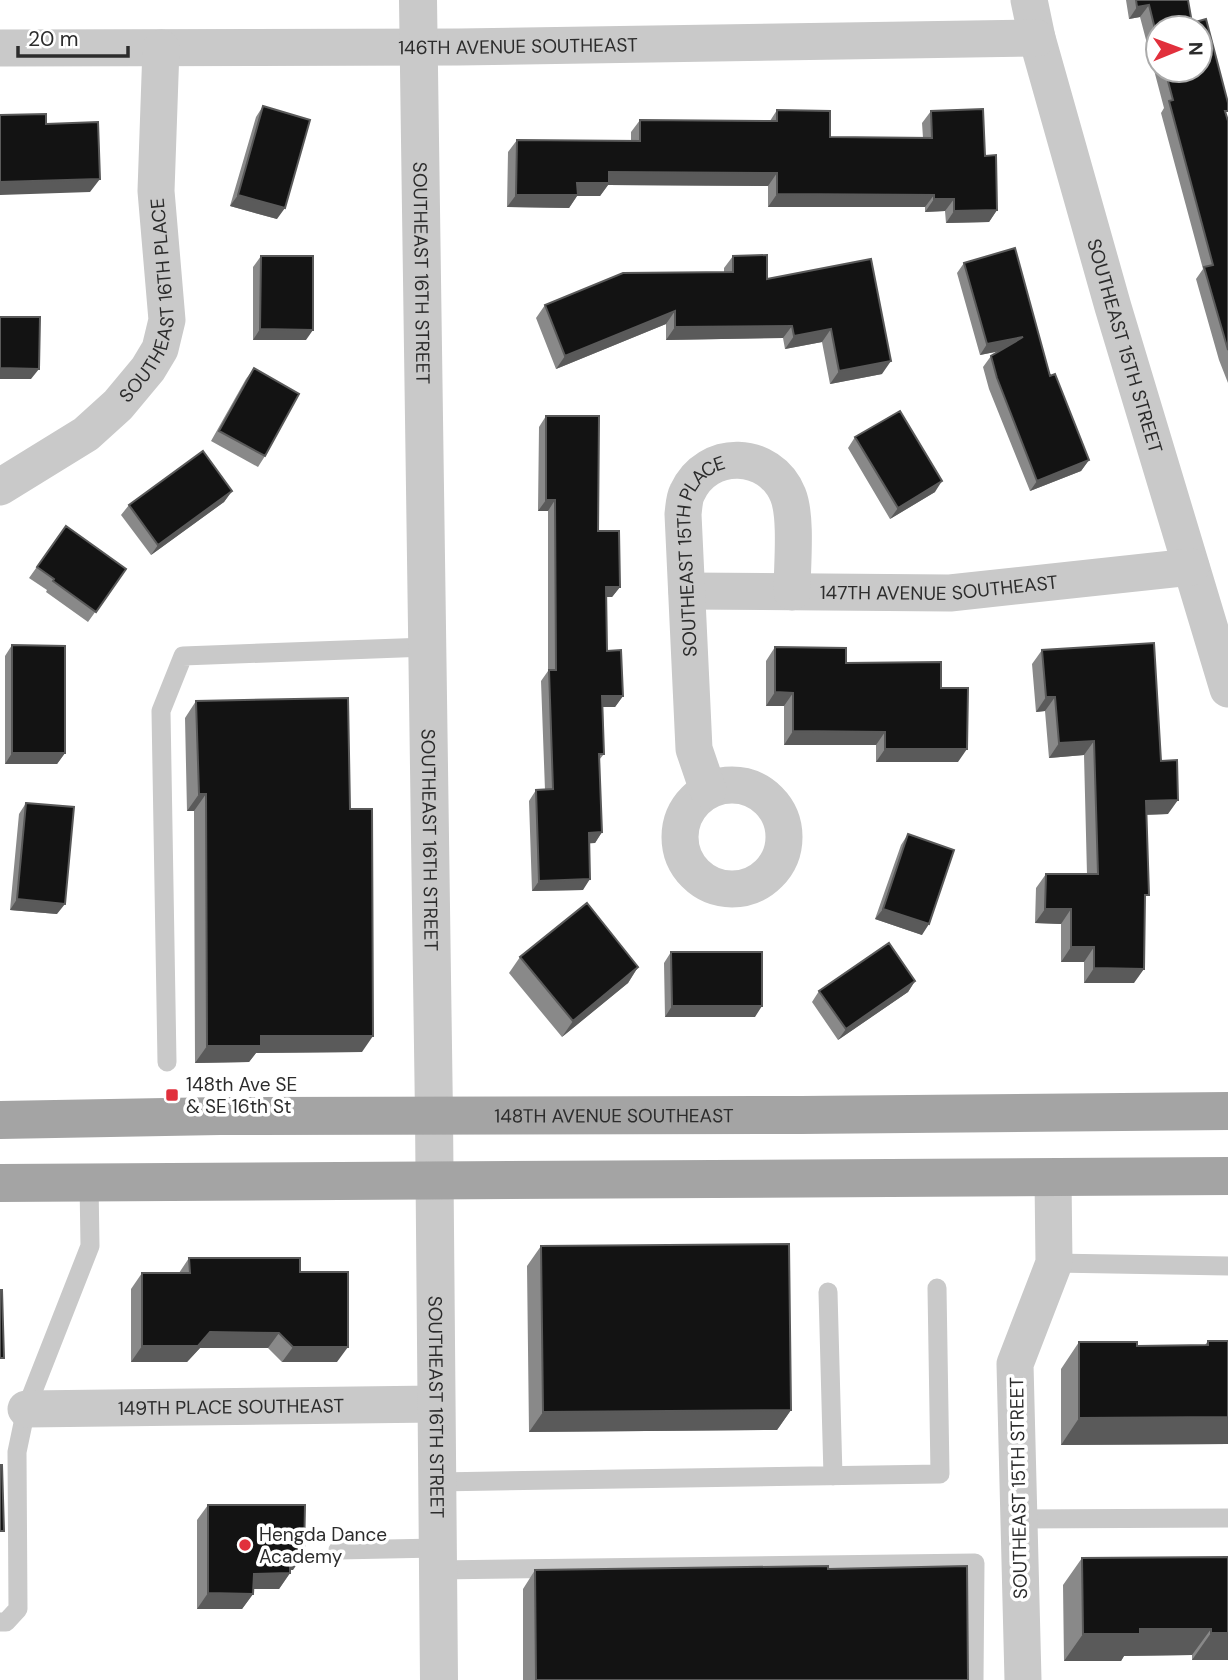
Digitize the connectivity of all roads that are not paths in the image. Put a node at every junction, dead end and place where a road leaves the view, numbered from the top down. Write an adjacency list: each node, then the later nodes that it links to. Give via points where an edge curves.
1 (418, 0): 4 (street, SOUTHEAST 16TH STREET)
2 (1029, 0): 3 (street, SOUTHEAST 15TH STREET)
3 (1037, 38): 4 (street, 146TH AVENUE SOUTHEAST); 8 (street, SOUTHEAST 15TH STREET)
4 (418, 46): 6 (street, 146TH AVENUE SOUTHEAST); 11 (street, SOUTHEAST 16TH STREET)
5 (0, 48): 6 (street, 146TH AVENUE SOUTHEAST)
6 (161, 48): 7 (street, SOUTHEAST 16TH PLACE, via 156,191 167,320 160,349 118,405 86,434)
7 (0, 487)
8 (1191, 566): 10 (street, 147TH AVENUE SOUTHEAST, via 950,593); 12 (street, SOUTHEAST 15TH STREET)
9 (687, 591): 10 (street, 147TH AVENUE SOUTHEAST); 10 (street, SOUTHEAST 15TH PLACE, via 686,495 706,468 738,459 770,470 789,497); 13 (street, SOUTHEAST 15TH PLACE, via 694,749)
10 (792, 592)
11 (427, 647): 14 (lane, via 183,656 161,710); 16 (street, SOUTHEAST 16TH STREET)
12 (1228, 689)
13 (708, 790)
14 (167, 1062)
15 (1228, 1111): 16 (main road, 148TH AVENUE SOUTHEAST)
16 (434, 1116): 17 (main road, 148TH AVENUE SOUTHEAST); 20 (street, SOUTHEAST 16TH STREET)
17 (0, 1120)
18 (1228, 1176): 19 (main road)
19 (1053, 1178): 20 (main road); 23 (street, SOUTHEAST 15TH STREET)
20 (435, 1180): 21 (main road); 27 (street, SOUTHEAST 16TH STREET)
21 (89, 1182): 22 (main road); 28 (lane, via 90,1246)
22 (0, 1183)
23 (1054, 1263): 24 (lane); 32 (street, SOUTHEAST 15TH STREET, via 1016,1364)
24 (1228, 1266)
25 (937, 1288): 29 (lane, via 940,1474)
26 (828, 1292): 29 (lane)
27 (436, 1404): 28 (street, 149TH PLACE SOUTHEAST); 30 (street, SOUTHEAST 16TH STREET)
28 (26, 1409): 35 (lane, via 17,1452 18,1609 6,1622)
29 (833, 1476): 30 (lane)
30 (437, 1482): 34 (street, SOUTHEAST 16TH STREET)
31 (1228, 1518): 32 (lane)
32 (1019, 1519): 38 (street, SOUTHEAST 15TH STREET)
33 (338, 1550): 34 (lane)
34 (437, 1559): 36 (street, SOUTHEAST 16TH STREET); 37 (lane, via 975,1563)
35 (0, 1622)
36 (439, 1680)
37 (974, 1680)
38 (1023, 1680)

